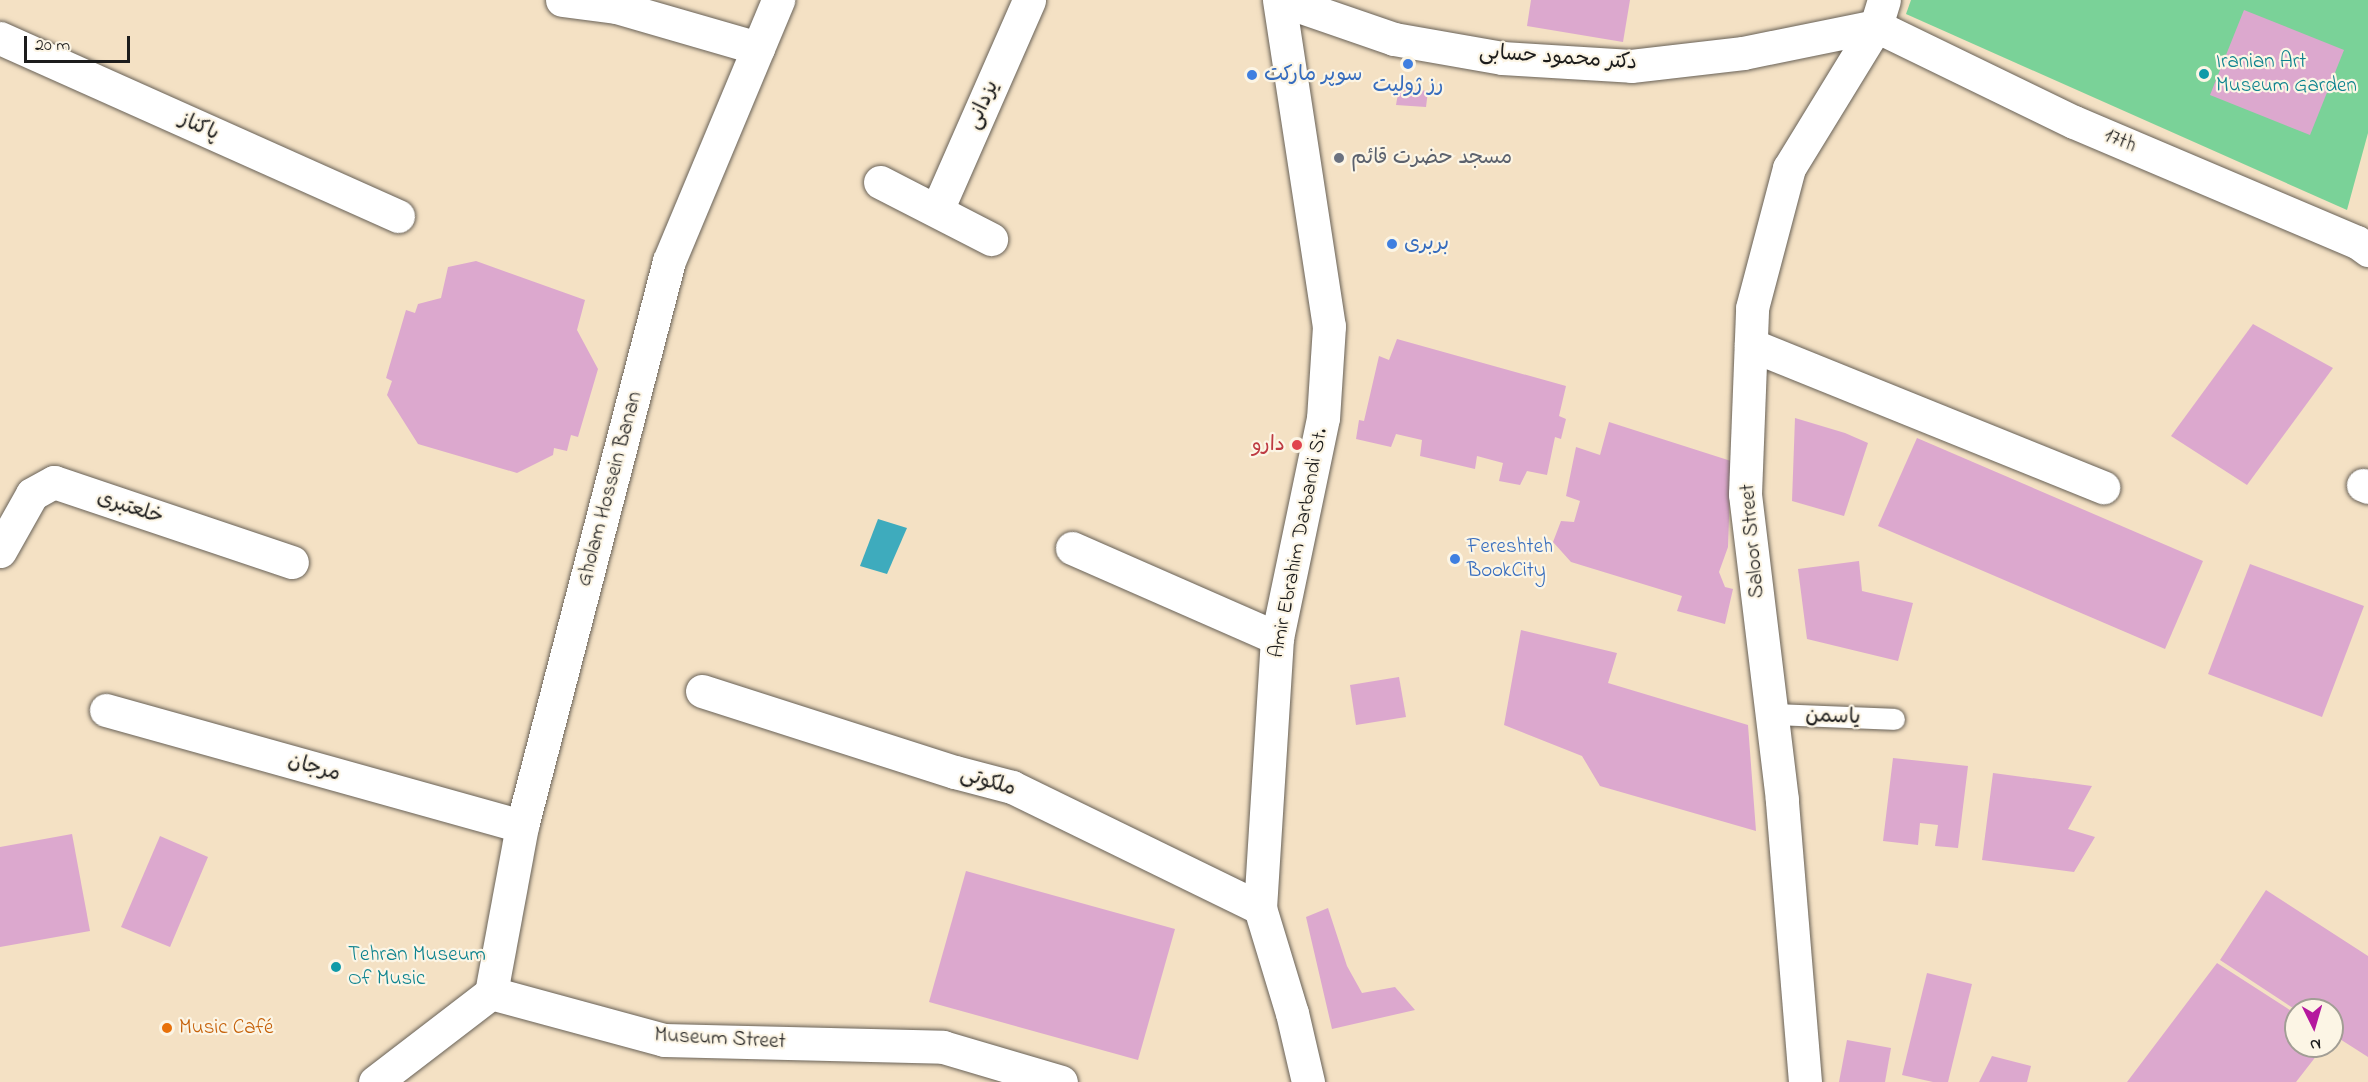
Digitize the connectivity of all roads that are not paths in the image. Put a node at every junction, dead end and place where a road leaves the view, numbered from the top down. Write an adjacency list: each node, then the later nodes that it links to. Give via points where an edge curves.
1 (562, 0): 7 (street, via 616,7)
2 (778, 0): 7 (street, Gholam Hossein Banan)
3 (1029, 0): 9 (street, یزدانی)
4 (1280, 0): 5 (street, دکتر محمود حسابی, via 1394,39 1502,58 1631,66 1743,53); 18 (street, Amir Ebrahim Darbandi St., via 1329,326 1323,417)
5 (1880, 13): 12 (street, 17th, via 2074,122); 13 (street, Saloor Street, via 1789,168 1752,308)
6 (0, 38): 10 (street, پاکناز)
7 (758, 48): 23 (street, Gholam Hossein Banan, via 669,261)
8 (880, 182): 9 (street)
9 (937, 210): 11 (street)
10 (398, 216)
11 (991, 239)
12 (2368, 250)
13 (1751, 345): 14 (street); 21 (street, Saloor Street, via 1745,494)
14 (2103, 487)
15 (1072, 548): 18 (street)
16 (0, 551): 17 (street, خلعتبری, via 32,494 54,482)
17 (292, 562)
18 (1277, 638): 24 (street, Amir Ebrahim Darbandi St.)
19 (702, 691): 24 (street, ملکوتی, via 1012,787)
20 (106, 710): 23 (street, مرجان)
21 (1772, 714): 22 (lane, یاسمن); 29 (street, Saloor Street)
22 (1894, 719)
23 (522, 826): 25 (street, Gholam Hossein Banan)
24 (1260, 908): 28 (street, Amir Ebrahim Darbandi St.)
25 (491, 993): 26 (street); 27 (street, Museum Street, via 664,1040 943,1047)
26 (375, 1082)
27 (1061, 1082)
28 (1308, 1082)
29 (1805, 1082)

